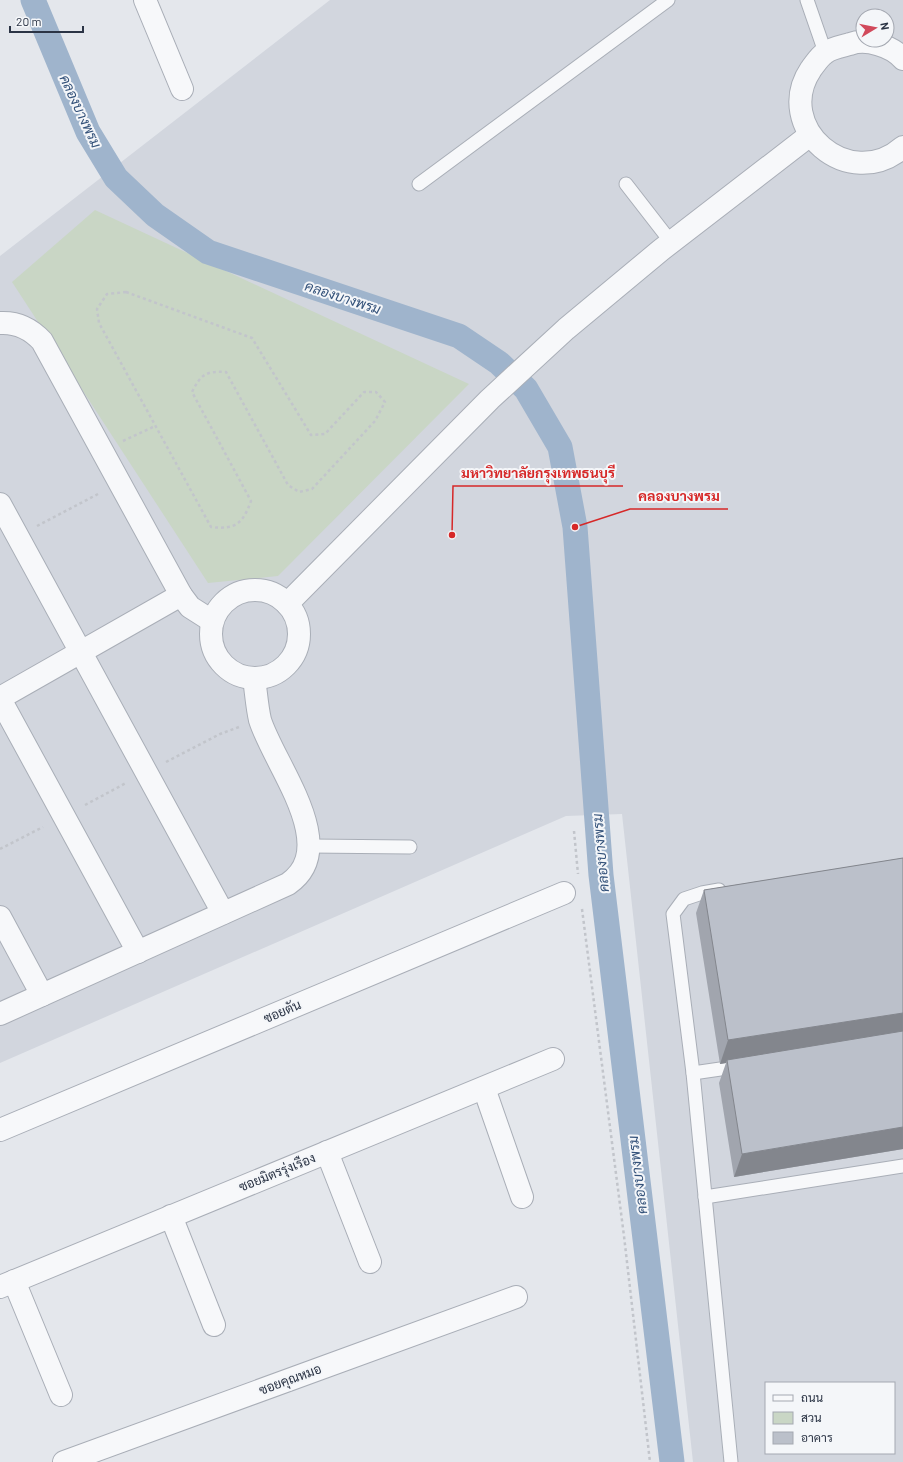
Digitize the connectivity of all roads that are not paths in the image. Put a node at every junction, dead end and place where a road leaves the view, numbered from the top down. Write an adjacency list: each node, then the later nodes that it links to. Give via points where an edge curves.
1 (145, 0): 6 (street)
2 (668, 0): 9 (lane)
3 (807, 0): 4 (lane)
4 (826, 52): 5 (street, via 856,42 882,45); 7 (street, via 806,77 801,94 802,116)
5 (903, 59)
6 (182, 89)
7 (810, 135): 8 (street, via 832,156 852,163 873,162); 11 (street)
8 (903, 147)
9 (419, 184)
10 (626, 184): 11 (lane)
11 (672, 242): 15 (street, via 566,329 490,399)
12 (0, 323): 14 (street, via 21,326 36,334 42,341)
13 (0, 504): 17 (street)
14 (181, 595): 16 (street, via 190,607); 17 (street)
15 (287, 604): 16 (street, via 271,593 257,590 242,591 229,597); 18 (street, via 293,611 298,625 298,640 294,654 286,666 274,674)
16 (212, 621): 18 (street, via 210,635 213,650 220,662 232,672 245,678)
17 (80, 652): 19 (street); 24 (street)
18 (254, 678): 20 (street, via 260,720 305,820)
19 (0, 698): 26 (street)
20 (310, 846): 21 (lane); 24 (street, via 305,864 295,879)
21 (410, 847)
22 (733, 888): 31 (lane, via 684,899 673,914)
23 (575, 893): 33 (street, ซอยตัน)
24 (223, 914): 26 (street)
25 (0, 917): 27 (street)
26 (138, 952): 27 (street)
27 (42, 995): 28 (street)
28 (0, 1014)
29 (553, 1059): 32 (street, ซอยมิตรรุ่งเรือง)
30 (755, 1064): 31 (lane)
31 (693, 1073): 37 (lane)
32 (484, 1088): 34 (street, ซอยมิตรรุ่งเรือง); 36 (street)
33 (0, 1130)
34 (327, 1152): 38 (street, ซอยมิตรรุ่งเรือง); 39 (street)
35 (903, 1166): 37 (lane)
36 (522, 1197)
37 (705, 1197): 45 (lane)
38 (170, 1216): 40 (street, ซอยมิตรรุ่งเรือง); 42 (street)
39 (370, 1262)
40 (7, 1284): 43 (street)
41 (516, 1297): 44 (street, ซอยคุณหมอ)
42 (214, 1325)
43 (61, 1395)
44 (64, 1462)
45 (731, 1462)

